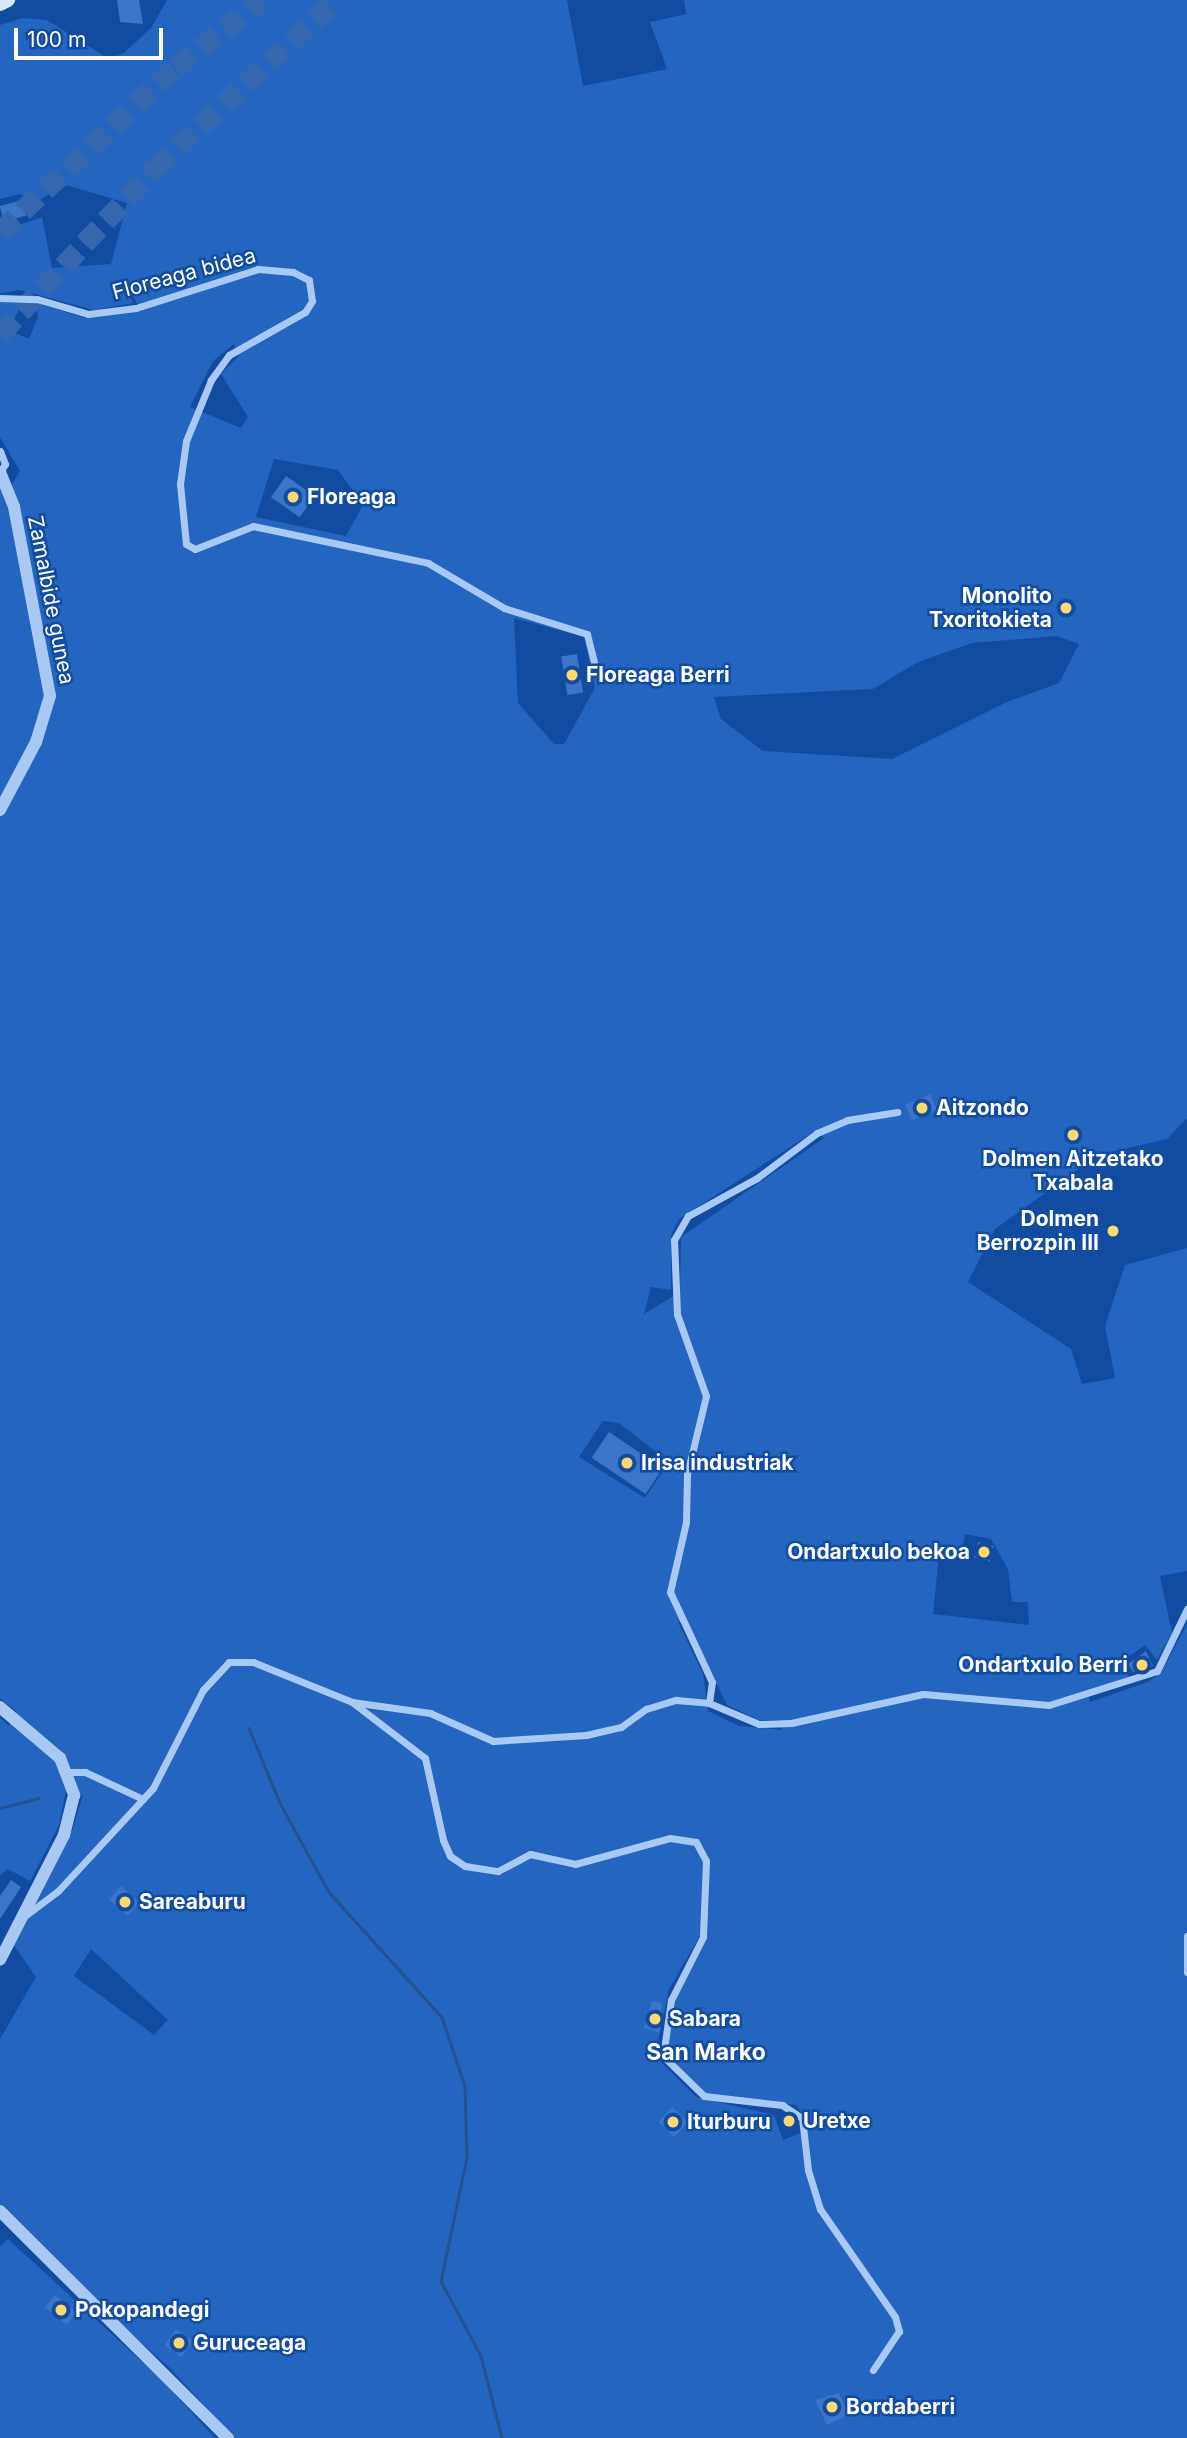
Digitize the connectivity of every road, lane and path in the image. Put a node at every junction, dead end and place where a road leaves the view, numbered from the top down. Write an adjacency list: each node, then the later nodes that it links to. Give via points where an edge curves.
1 (8, 0): 2 (main road)
2 (0, 4)
3 (0, 298): 6 (street, Floreaga bidea, via 20,296 88,314 110,313 258,269 293,272 309,280 312,302 305,312 229,355 211,380 186,442 180,484 186,544 195,549 253,526 428,563 504,608 587,634)
4 (0, 451): 5 (street, via 5,464)
5 (0, 472): 7 (street, Zamalbide gunea, via 14,507 50,706)
6 (595, 666)
7 (0, 810)
8 (897, 1112): 11 (street, via 847,1120 817,1133 757,1178 688,1216 674,1240 677,1314 706,1396 687,1474 686,1522 670,1592 712,1682)
9 (1187, 1609): 11 (street, via 1157,1671 1049,1705 1021,1707 923,1694 791,1723 759,1724)
10 (352, 1702): 11 (street, via 430,1713 493,1741 586,1735 621,1727 646,1709 676,1700); 14 (street, via 253,1662 229,1662 203,1690 163,1772); 20 (street, via 425,1758 443,1840 450,1856 464,1866 498,1871 530,1854 575,1864 670,1838 696,1842 706,1861 703,1937 671,2000 663,2056 704,2096 782,2105 802,2118 808,2170 820,2209 895,2317 895,2341)
11 (709, 1703)
12 (0, 1707): 13 (street)
13 (69, 1772): 14 (street, via 85,1772); 15 (street, via 72,1815)
14 (143, 1799): 15 (street, via 58,1891)
15 (20, 1920): 17 (street)
16 (1187, 1936): 18 (street)
17 (0, 1960)
18 (1187, 1972)
19 (0, 2211): 21 (street)
20 (873, 2370)
21 (228, 2438)

